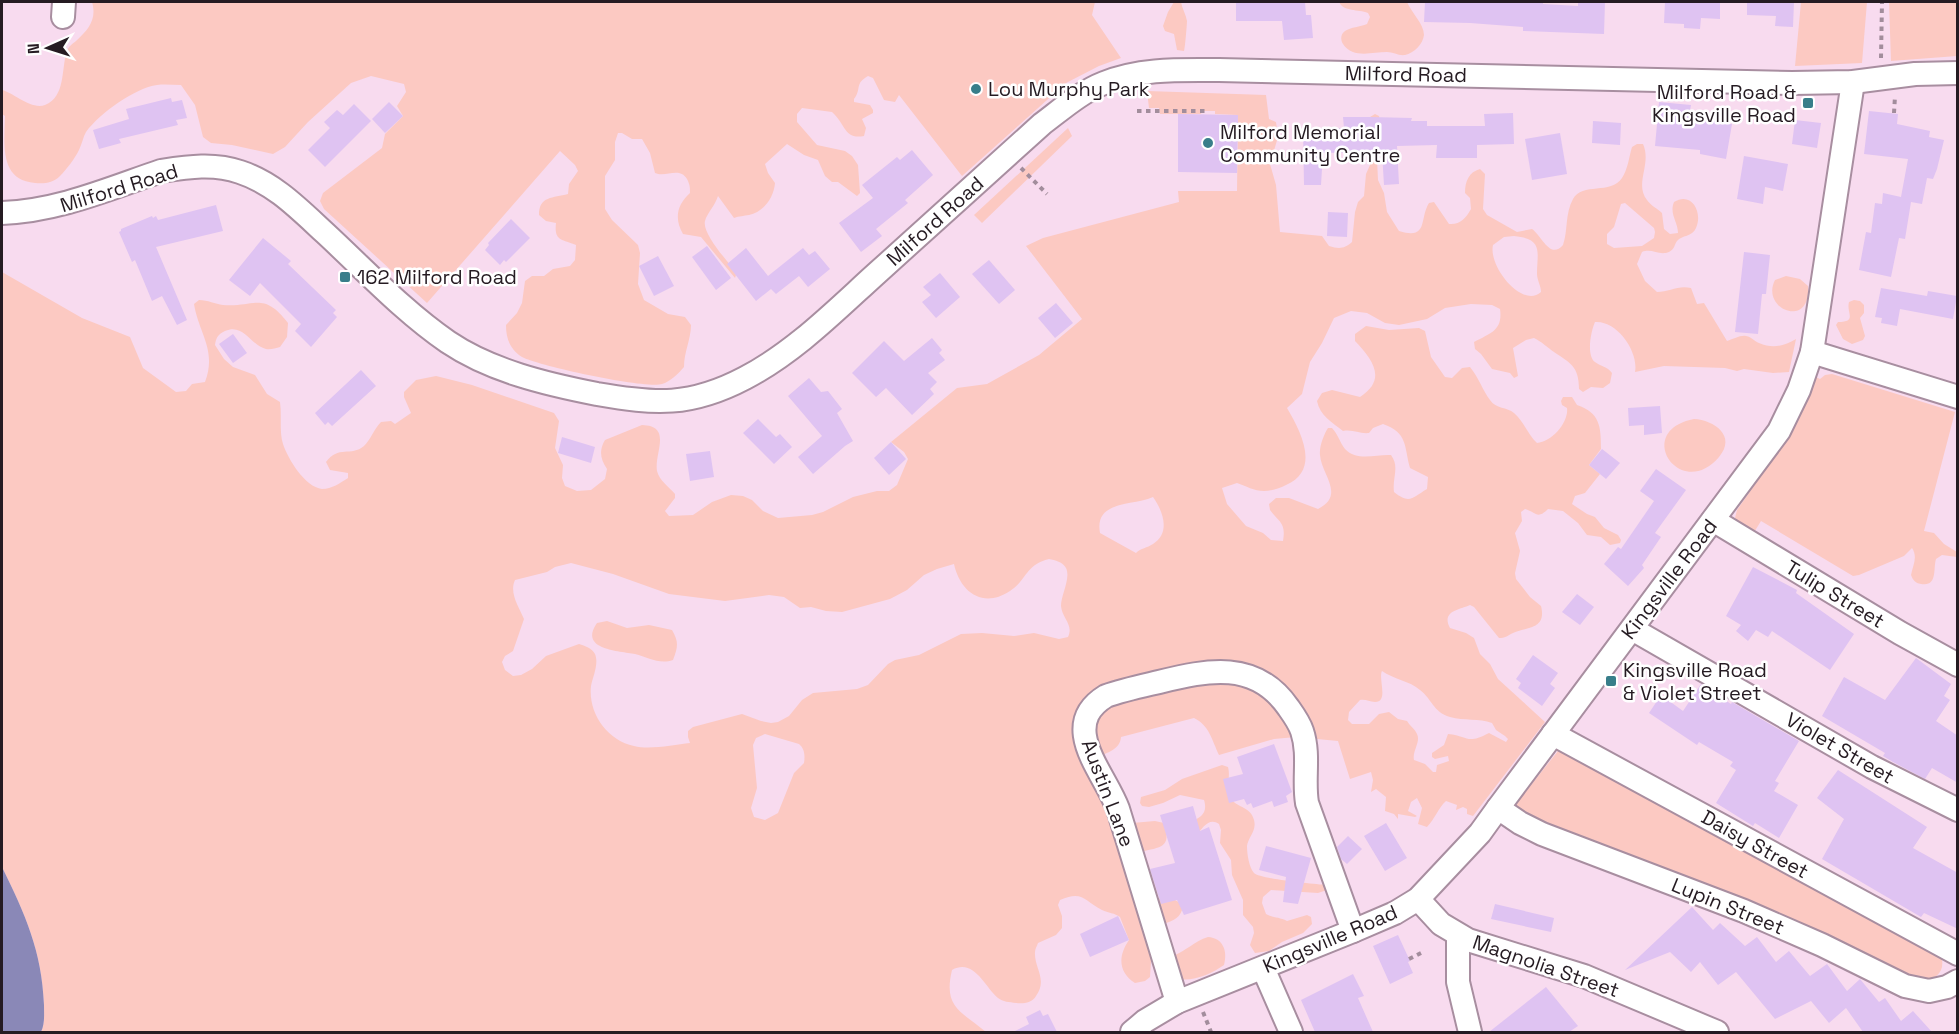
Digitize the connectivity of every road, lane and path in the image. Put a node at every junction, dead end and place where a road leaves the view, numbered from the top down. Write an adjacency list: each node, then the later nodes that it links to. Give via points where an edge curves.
1 (1882, 2): 3 (path)
2 (1958, 73): 3 (street, Milford Road)
3 (1881, 78): 4 (street, Milford Road)
4 (1853, 82): 7 (street, Milford Road, via 1159,71 1118,78 1093,88 1067,104); 10 (street, Kingsville Road)
5 (1137, 111): 6 (path)
6 (1209, 111)
7 (1008, 155): 8 (path); 9 (street, Milford Road, via 824,322 781,355 721,389 668,402 643,402 547,383 469,354 415,316 289,200 261,180 238,171 213,167 161,171 56,207)
8 (1047, 194)
9 (2, 213)
10 (1812, 352): 11 (street); 12 (street, Kingsville Road, via 1783,425)
11 (1958, 397)
12 (1713, 520): 13 (street, Kingsville Road); 14 (street, Tulip Street)
13 (1632, 628): 15 (street, Kingsville Road); 17 (street, Violet Street, via 1872,766)
14 (1958, 665)
15 (1553, 734): 16 (street, Kingsville Road); 22 (street, Daisy Street)
16 (1498, 808): 18 (street, Kingsville Road); 25 (street, Lupin Street, via 1542,834 1744,911 1905,986 1929,991)
17 (1958, 810)
18 (1418, 899): 19 (street, Kingsville Road); 20 (street, Magnolia Street, via 1441,924)
19 (1353, 931): 24 (street, Kingsville Road); 26 (street, Austin Lane, via 1307,803 1307,757 1301,728 1277,694 1253,677 1216,672 1106,696 1088,714 1086,746 1118,809)
20 (1458, 935): 29 (street, via 1458,982); 30 (street, Magnolia Street, via 1584,976)
21 (1421, 953): 23 (path)
22 (1958, 954)
23 (1409, 959)
24 (1263, 968): 26 (street, Kingsville Road); 28 (street)
25 (1958, 981)
26 (1177, 1002): 27 (street, Kingsville Road)
27 (1132, 1032)
28 (1291, 1032)
29 (1470, 1032)
30 (1717, 1032)

